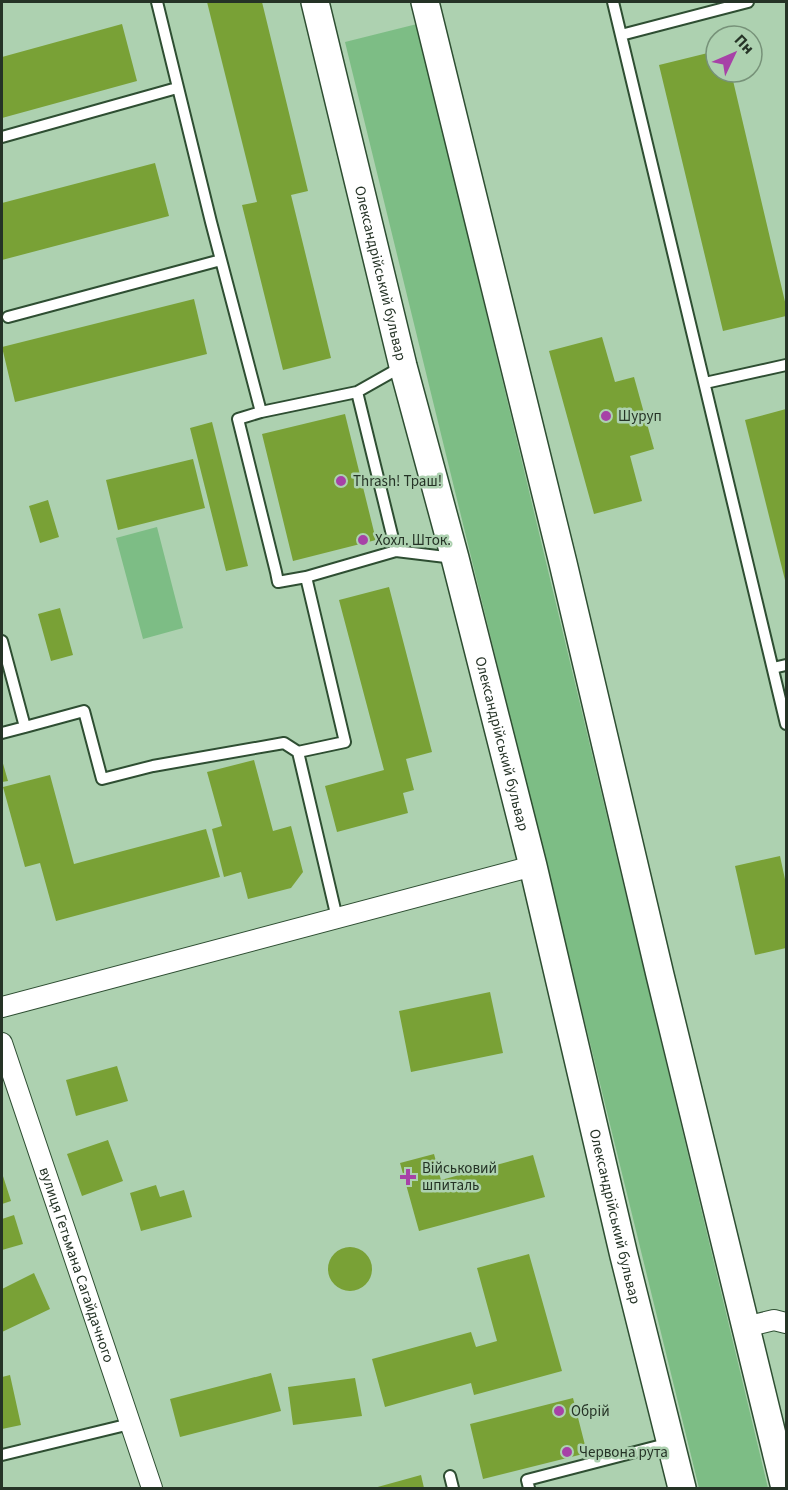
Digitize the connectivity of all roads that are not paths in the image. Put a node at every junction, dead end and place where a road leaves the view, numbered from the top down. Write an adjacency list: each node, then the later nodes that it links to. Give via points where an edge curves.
1 (157, 2): 7 (lane)
2 (320, 2): 12 (main road, Олександрійський бульвар)
3 (425, 2): 31 (main road)
4 (613, 2): 6 (lane)
5 (748, 2): 6 (lane)
6 (621, 35): 13 (lane)
7 (177, 88): 8 (lane); 9 (lane)
8 (2, 137)
9 (221, 261): 10 (lane); 15 (lane)
10 (8, 317)
11 (786, 365): 13 (lane)
12 (403, 366): 14 (lane); 17 (main road, Олександрійський бульвар)
13 (705, 383): 21 (lane)
14 (357, 392): 15 (lane); 16 (lane)
15 (261, 412): 18 (lane, via 238,419 278,582)
16 (396, 551): 17 (lane); 18 (lane)
17 (455, 558): 26 (main road, Олександрійський бульвар)
18 (306, 577): 25 (lane, via 345,742)
19 (2, 641): 23 (lane)
20 (786, 665): 21 (lane)
21 (773, 668): 22 (lane)
22 (786, 724)
23 (25, 727): 24 (lane); 25 (lane, via 84,711 102,779 284,742)
24 (2, 733)
25 (298, 752): 27 (lane)
26 (533, 866): 27 (street); 33 (main road, Олександрійський бульвар)
27 (337, 918): 28 (street)
28 (2, 1007)
29 (2, 1042): 32 (street, вулиця Гетьмана Сагайдачного)
30 (786, 1323): 31 (street, via 774,1320)
31 (745, 1327): 40 (main road)
32 (130, 1424): 34 (lane); 36 (street, вулиця Гетьмана Сагайдачного)
33 (670, 1443): 38 (lane, via 527,1480); 39 (main road, Олександрійський бульвар)
34 (2, 1455)
35 (450, 1476): 37 (lane)
36 (152, 1488)
37 (453, 1488)
38 (529, 1488)
39 (682, 1488)
40 (785, 1488)

